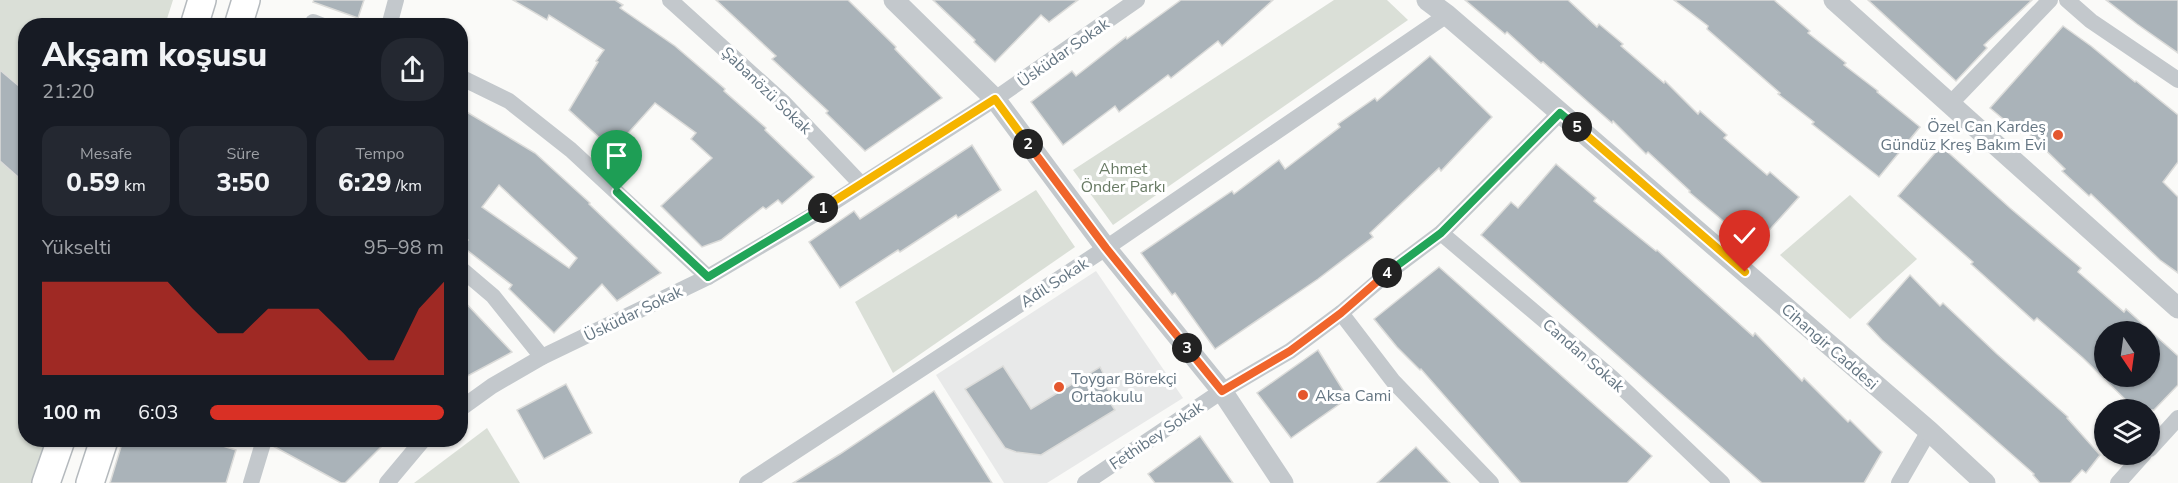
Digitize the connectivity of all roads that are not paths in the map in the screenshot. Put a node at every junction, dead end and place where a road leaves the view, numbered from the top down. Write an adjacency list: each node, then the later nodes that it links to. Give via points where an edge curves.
1 (202, 0): 12 (highway)
2 (246, 0): 13 (highway)
3 (396, 0): 14 (street)
4 (670, 0): 20 (street, Şabanözü Sokak, via 784,103)
5 (894, 0): 17 (street)
6 (1137, 0): 17 (street, Üsküdar Sokak)
7 (1427, 0): 11 (street, Cihangir Caddesi)
8 (1834, 0): 18 (street)
9 (2050, 0): 18 (street)
10 (2067, 0): 15 (street, via 2091,21)
11 (1447, 15): 19 (street, Cihangir Caddesi); 22 (street, Adil Sokak)
12 (196, 18)
13 (240, 18)
14 (391, 18)
15 (2178, 80)
16 (468, 81): 24 (street, via 509,101 571,150)
17 (995, 99): 20 (street, Üsküdar Sokak); 22 (street)
18 (1950, 104): 25 (street)
19 (1560, 113): 21 (street, Fethibey Sokak); 31 (street, Cihangir Caddesi)
20 (860, 183): 24 (street, Üsküdar Sokak)
21 (1441, 233): 26 (street, Fethibey Sokak); 46 (street, Candan Sokak, via 1611,377)
22 (1106, 248): 28 (street); 38 (street, Adil Sokak)
23 (468, 275): 27 (street, via 493,296)
24 (708, 277): 27 (street, Üsküdar Sokak)
25 (2178, 308)
26 (1341, 313): 28 (street, Fethibey Sokak, via 1290,351); 45 (street, via 1393,381)
27 (542, 357): 29 (street, Üsküdar Sokak)
28 (1222, 391): 43 (street, Fethibey Sokak); 44 (street)
29 (468, 403)
30 (2178, 418): 32 (street)
31 (1929, 431): 47 (street); 48 (street, Cihangir Caddesi)
32 (2160, 438)
33 (59, 447): 39 (highway)
34 (102, 447): 40 (highway)
35 (260, 447): 41 (street)
36 (417, 447): 42 (street)
37 (2134, 465): 49 (street)
38 (752, 482)
39 (46, 483)
40 (90, 483)
41 (251, 483)
42 (387, 483)
43 (1085, 483)
44 (1283, 483)
45 (1491, 483)
46 (1722, 483)
47 (1899, 483)
48 (1985, 483)
49 (2118, 483)

